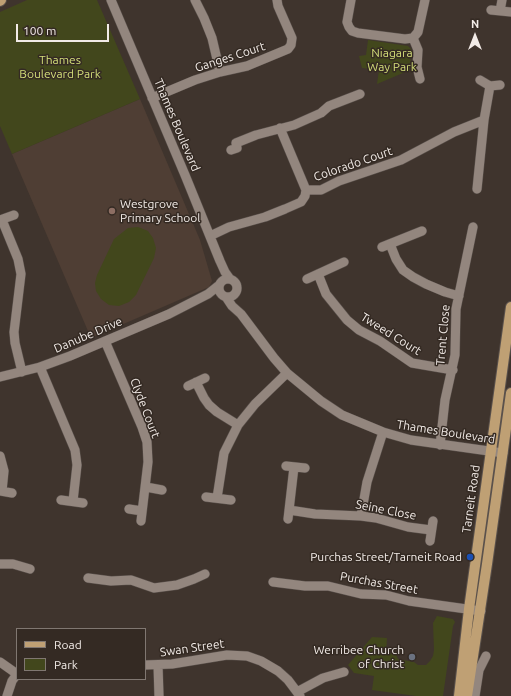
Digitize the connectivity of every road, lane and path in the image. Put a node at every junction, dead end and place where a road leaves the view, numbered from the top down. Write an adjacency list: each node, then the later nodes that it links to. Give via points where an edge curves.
1 (111, 0): 15 (street, Thames Boulevard)
2 (195, 0): 9 (street, via 212,38)
3 (277, 0): 9 (street, Ganges Court, via 292,38 290,47 246,66)
4 (351, 0): 8 (street, via 347,22 352,31)
5 (425, 0): 8 (street, via 418,32)
6 (502, 0): 7 (street, via 496,10)
7 (511, 12)
8 (413, 38): 10 (street, via 418,50 417,67)
9 (220, 72): 15 (street, Ganges Court)
10 (420, 78)
11 (480, 80): 13 (street)
12 (500, 85): 13 (street)
13 (490, 86): 16 (street)
14 (361, 93): 17 (street, via 330,106 307,120)
15 (152, 98): 25 (street, Thames Boulevard)
16 (484, 120): 19 (street); 20 (street, Colorado Court, via 454,132 401,160 339,181 321,190)
17 (280, 128): 18 (street, via 236,143 237,148); 20 (street)
18 (231, 150)
19 (477, 189)
20 (306, 190): 25 (street, Colorado Court, via 300,202 291,207 229,227)
21 (14, 215): 22 (street)
22 (1, 220): 41 (street, via 18,259 21,274 14,332)
23 (473, 226): 34 (street, Trent Close)
24 (422, 230): 34 (street, via 386,246 403,270 413,277)
25 (210, 236): 26 (street, Thames Boulevard)
26 (220, 261): 29 (street, Thames Boulevard); 31 (street, Thames Boulevard)
27 (344, 262): 28 (street)
28 (318, 274): 30 (street); 40 (street, Tweed Court, via 326,294 347,320 359,330 412,363)
29 (230, 279): 31 (street); 32 (street, via 236,284)
30 (307, 279)
31 (219, 285): 33 (street, via 219,291); 35 (street, Danube Drive)
32 (236, 293): 33 (street, via 232,297); 37 (street, Thames Boulevard)
33 (224, 296): 35 (street, Danube Drive); 37 (street, Thames Boulevard)
34 (459, 296): 40 (street, Trent Close)
35 (183, 307): 38 (street, Danube Drive)
36 (511, 307): 49 (main road, Tarneit Road)
37 (241, 314): 42 (street, Thames Boulevard)
38 (105, 341): 39 (street, Danube Drive); 54 (street, Clyde Court, via 145,435 148,449)
39 (40, 367): 41 (street, Danube Drive); 62 (street, via 76,450 77,465)
40 (453, 370): 48 (street, Trent Close)
41 (22, 372): 43 (street, Danube Drive)
42 (287, 372): 46 (street); 47 (street, Thames Boulevard, via 311,394 337,411 356,422)
43 (0, 376)
44 (205, 378): 46 (street, via 192,384 208,405)
45 (511, 393): 50 (main road, Tarneit Road)
46 (238, 425): 59 (street, via 224,453)
47 (383, 432): 48 (street, Thames Boulevard); 66 (street, via 367,482)
48 (440, 445): 49 (street, Thames Boulevard)
49 (491, 451): 50 (street, Thames Boulevard); 68 (main road, Tarneit Road)
50 (503, 453): 53 (main road, Tarneit Road)
51 (0, 456): 56 (street, via 4,471)
52 (304, 468): 66 (street, Seine Close, via 290,467 288,515)
53 (499, 480): 68 (main road, via 491,482 487,511); 76 (main road, Tarneit Road)
54 (146, 487): 55 (street); 65 (street, Clyde Court)
55 (162, 490)
56 (1, 491): 57 (street)
57 (12, 493)
58 (206, 497): 59 (street)
59 (217, 498): 61 (street)
60 (62, 500): 62 (street)
61 (231, 500)
62 (72, 501): 63 (street)
63 (83, 503)
64 (129, 509): 65 (street)
65 (142, 511): 67 (street, Clyde Court)
66 (361, 516): 69 (street, Seine Close, via 408,527 432,526)
67 (141, 521)
68 (481, 527): 75 (main road, Tarneit Road)
69 (430, 540)
70 (0, 564): 71 (street, via 13,564)
71 (30, 569)
72 (205, 574): 73 (street, via 177,585 154,588 131,580)
73 (88, 578)
74 (273, 582): 75 (street, Purchas Street, via 328,586 366,595 386,595 409,601)
75 (469, 609): 76 (street, Purchas Street); 87 (main road, Tarneit Road)
76 (481, 611): 88 (main road, Tarneit Road)
77 (486, 656): 89 (street, via 479,670)
78 (0, 662): 82 (street)
79 (146, 665): 80 (street, Swan Street)
80 (158, 665): 84 (street, Swan Street, via 226,655 247,656 278,671); 86 (street)
81 (344, 672): 84 (street, via 323,678)
82 (16, 673)
83 (16, 675): 85 (street)
84 (298, 694)
85 (6, 696)
86 (159, 696)
87 (459, 696)
88 (467, 696)
89 (475, 696)

